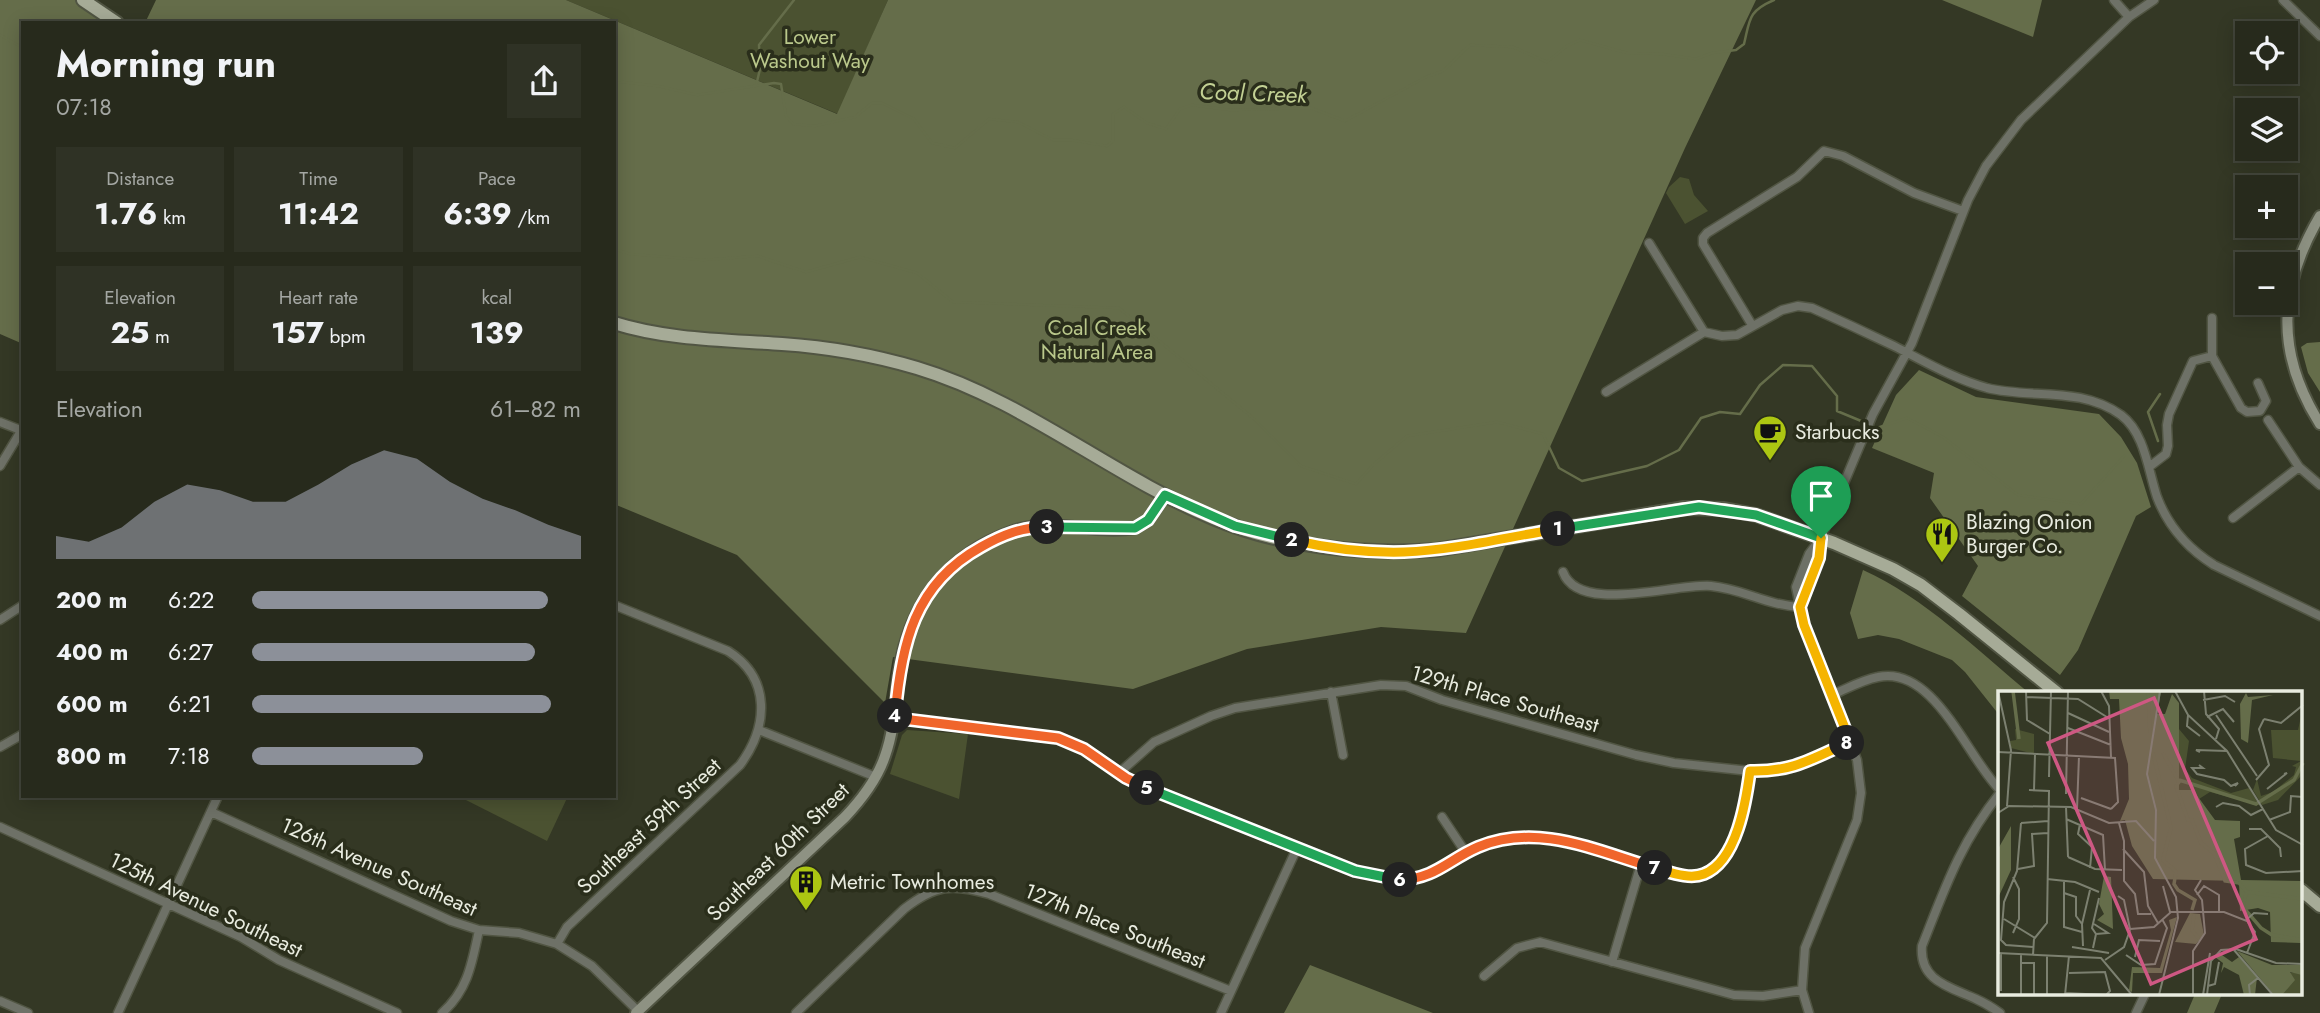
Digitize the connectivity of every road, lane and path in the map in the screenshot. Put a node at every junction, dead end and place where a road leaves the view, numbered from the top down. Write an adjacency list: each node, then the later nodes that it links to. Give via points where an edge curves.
1 (83, 0): 6 (main road)
2 (2114, 0): 5 (street)
3 (2154, 0): 5 (street)
4 (2283, 0): 7 (street)
5 (2129, 17): 8 (street, via 2003,141)
6 (114, 21)
7 (2320, 36)
8 (1963, 211): 13 (street, via 1824,151 1797,177 1703,238); 15 (street)
9 (2320, 217): 21 (street, via 2292,278 2286,322 2297,381)
10 (1649, 243): 14 (street)
11 (2212, 318): 16 (street)
12 (616, 323): 28 (main road, via 673,335 819,347 917,368 1014,408)
13 (1752, 325): 14 (street, via 1737,335); 15 (street, via 1782,310 1812,308)
14 (1704, 332): 18 (street)
15 (1908, 353): 25 (street, via 1989,388 2092,400 2130,424); 30 (street, via 1873,414)
16 (2212, 356): 17 (street, via 2247,412 2260,411 2266,401); 25 (street, via 2193,361 2169,414 2166,454)
17 (2258, 383)
18 (1606, 392)
19 (2267, 420): 26 (street)
20 (0, 422): 22 (street)
21 (2320, 424)
22 (21, 431)
23 (21, 433): 24 (street)
24 (0, 466)
25 (2149, 467): 35 (street, via 2165,514 2198,555)
26 (2299, 467): 27 (street); 29 (street)
27 (2320, 485)
28 (1165, 495): 30 (main road, via 1238,527 1304,543 1365,550 1436,550 1699,507 1756,515); 40 (street, Southeast 60th Street, via 1148,520 1135,528 1031,527 1001,537 952,565 932,587 912,624 901,658)
29 (2233, 518)
30 (1821, 538): 34 (street, via 1819,558); 34 (street, via 1796,587); 37 (main road, via 1921,585)
31 (1563, 572): 34 (street, via 1579,589 1611,595 1710,586)
32 (21, 605): 36 (street)
33 (616, 606): 41 (street, via 739,658 758,686)
34 (1800, 607): 39 (street)
35 (2320, 616)
36 (0, 620)
37 (2054, 691)
38 (1331, 692): 45 (street); 46 (street, 129th Place Southeast, via 1381,685 1406,687 1636,755); 47 (street, 129th Place Southeast, via 1211,716 1154,742)
39 (1832, 695): 43 (street); 49 (street, via 1877,677 1920,687 1937,703)
40 (895, 718): 47 (street, via 1058,738); 48 (street, Southeast 60th Street)
41 (759, 730): 48 (street); 62 (street, Southeast 59th Street, via 740,765 573,921)
42 (21, 735): 44 (street)
43 (1850, 741): 46 (street, 129th Place Southeast, via 1797,766); 65 (street, via 1861,775 1859,810 1809,935)
44 (0, 747)
45 (1343, 755)
46 (1750, 771): 57 (street, via 1739,825 1711,870 1685,875)
47 (1119, 773): 55 (street)
48 (876, 777): 69 (street, Southeast 60th Street, via 845,817)
49 (1998, 790)
50 (1998, 795): 77 (street, via 1962,849 1921,956 1929,973 1944,985)
51 (217, 798): 52 (street)
52 (211, 812): 59 (street); 61 (street, 126th Avenue Southeast)
53 (1442, 817): 56 (street)
54 (0, 827): 59 (street, 125th Avenue Southeast)
55 (1297, 848): 56 (street, via 1355,871 1402,880 1435,872); 66 (street)
56 (1466, 853): 57 (street, via 1500,840 1531,836 1558,839)
57 (1641, 864): 63 (street)
58 (2302, 891): 60 (main road)
59 (168, 904): 71 (street); 72 (street, 125th Avenue Southeast)
60 (2320, 906)
61 (480, 930): 62 (street, 126th Avenue Southeast, via 519,933); 73 (street, via 467,982)
62 (557, 944): 69 (street, 126th Avenue Southeast, via 592,966)
63 (1612, 962): 64 (street, via 1540,942 1525,944); 65 (street, via 1734,995)
64 (1484, 976)
65 (1802, 990): 76 (street)
66 (1231, 991): 74 (street, 127th Place Southeast, via 989,894 945,887 904,909); 75 (street)
67 (2143, 996): 78 (street)
68 (0, 1000): 70 (street)
69 (637, 1012)
70 (28, 1013)
71 (118, 1013)
72 (397, 1013)
73 (442, 1013)
74 (796, 1013)
75 (1221, 1013)
76 (1809, 1013)
77 (2000, 1013)
78 (2136, 1013)

